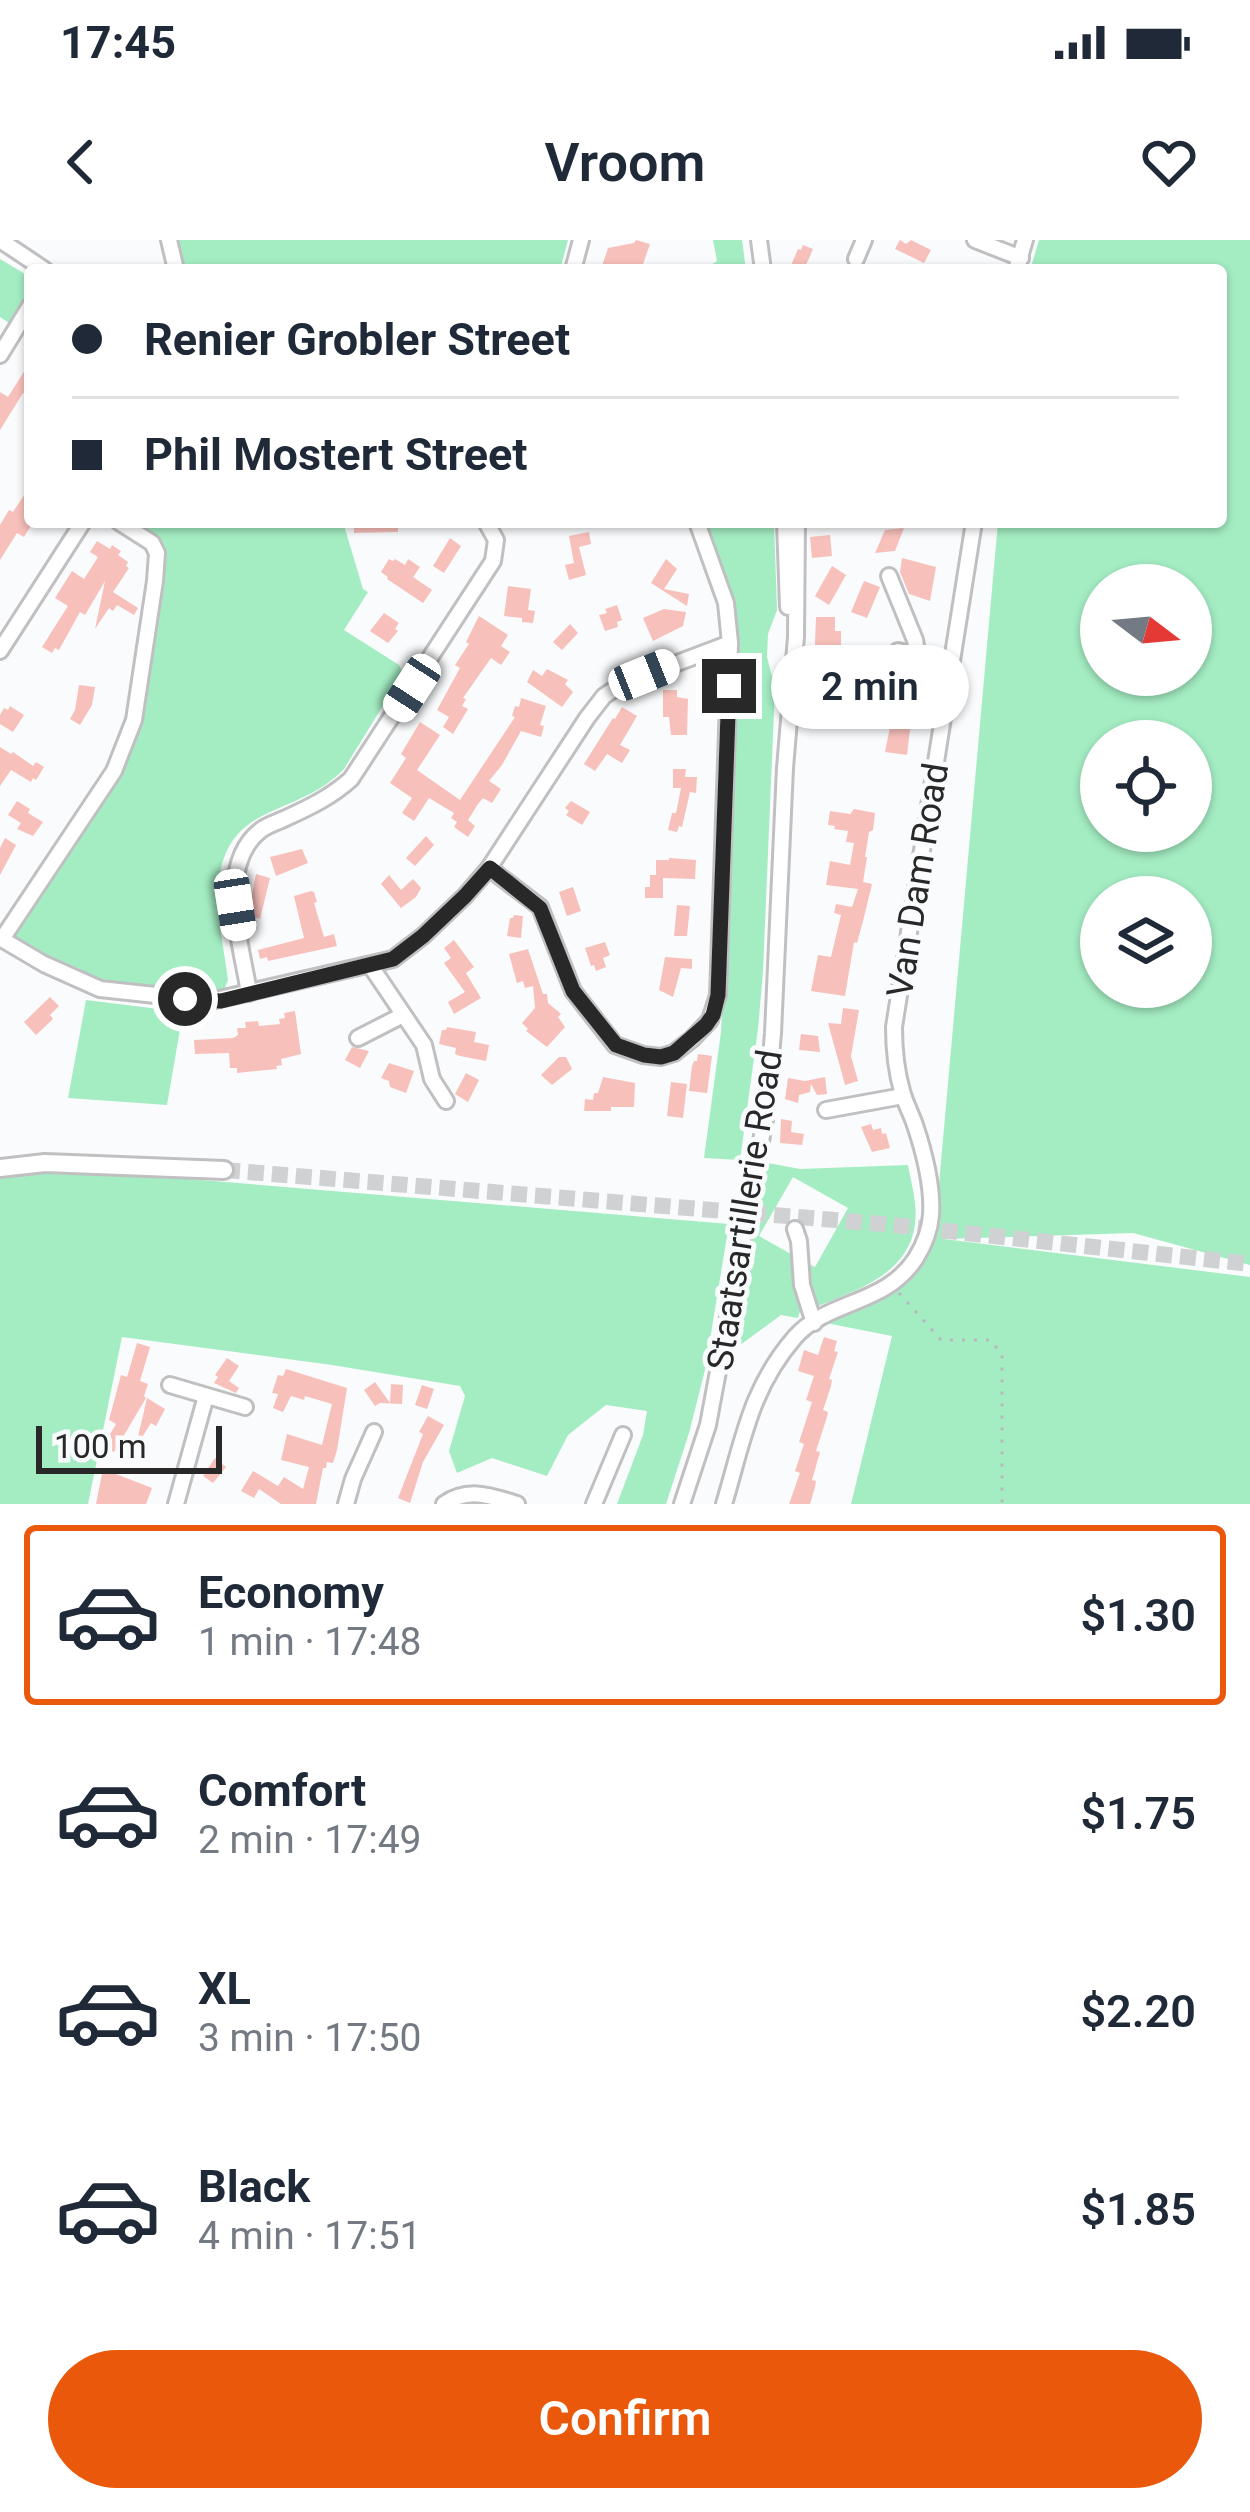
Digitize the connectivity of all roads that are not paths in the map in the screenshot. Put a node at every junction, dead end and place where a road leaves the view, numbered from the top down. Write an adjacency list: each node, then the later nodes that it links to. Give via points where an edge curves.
1 (0, 240): 5 (street)
2 (864, 240): 6 (street)
3 (975, 240): 7 (street)
4 (1025, 240): 7 (street)
5 (21, 247)
6 (856, 259)
7 (1018, 264)
8 (24, 316): 9 (street)
9 (0, 355)
10 (79, 528): 19 (street)
11 (128, 528): 25 (street, via 157,553 134,720 114,772)
12 (489, 528): 27 (street, via 494,561 351,779 260,830 243,854 235,905)
13 (699, 528): 18 (street, via 726,602)
14 (785, 528): 23 (street, Staatsartillerie Road)
15 (797, 528): 23 (street, Staatsartillerie Road)
16 (973, 528): 22 (street, Van Dam Road)
17 (889, 576): 21 (street)
18 (730, 643): 24 (street, via 604,696); 24 (street, via 718,995 692,1040 661,1057 616,1045 573,991 540,908)
19 (0, 652)
20 (898, 652): 21 (street)
21 (918, 657): 22 (street)
22 (952, 663): 30 (street, Van Dam Road, via 894,1027)
23 (784, 768): 47 (street, Staatsartillerie Road, via 766,1114 708,1425)
24 (490, 868): 26 (street, via 408,950)
25 (1, 938): 27 (street, via 100,989 211,1001)
26 (370, 965): 27 (street); 28 (street)
27 (249, 993)
28 (407, 1021): 29 (street); 31 (street)
29 (358, 1038)
30 (903, 1096): 32 (street); 36 (street, Van Dam Road, via 929,1185 928,1230 892,1285)
31 (446, 1101)
32 (826, 1110)
33 (0, 1168): 34 (main road)
34 (224, 1170)
35 (795, 1229): 36 (street)
36 (814, 1323): 48 (street, via 754,1397)
37 (170, 1384): 38 (street)
38 (206, 1396): 39 (street); 42 (street)
39 (245, 1406)
40 (374, 1432): 43 (street)
41 (623, 1435): 46 (street)
42 (176, 1504)
43 (346, 1504)
44 (444, 1504): 45 (street, via 470,1493)
45 (518, 1504)
46 (594, 1504)
47 (682, 1504)
48 (724, 1504)

